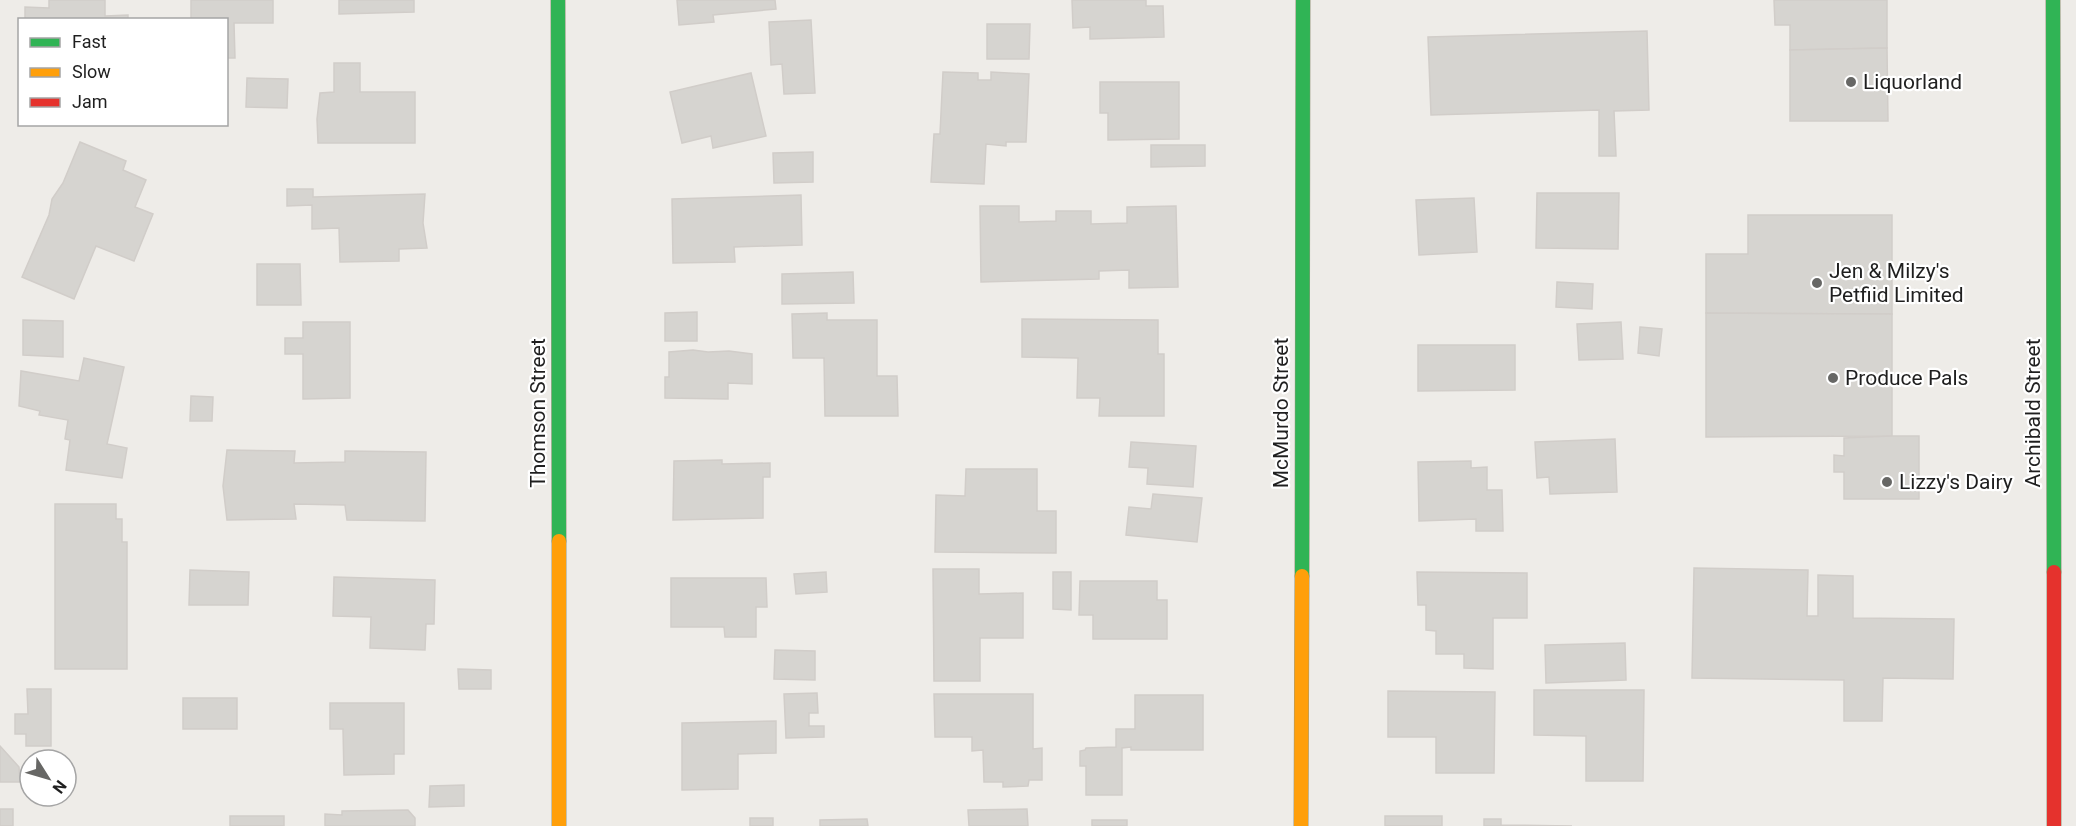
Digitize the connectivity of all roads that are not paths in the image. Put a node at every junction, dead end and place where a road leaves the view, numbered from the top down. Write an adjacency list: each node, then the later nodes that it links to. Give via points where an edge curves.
1 (558, 0): 4 (main road, Thomson Street)
2 (1303, 0): 5 (main road, McMurdo Street)
3 (2053, 0): 6 (main road, Archibald Street)
4 (559, 826)
5 (1301, 826)
6 (2054, 826)

